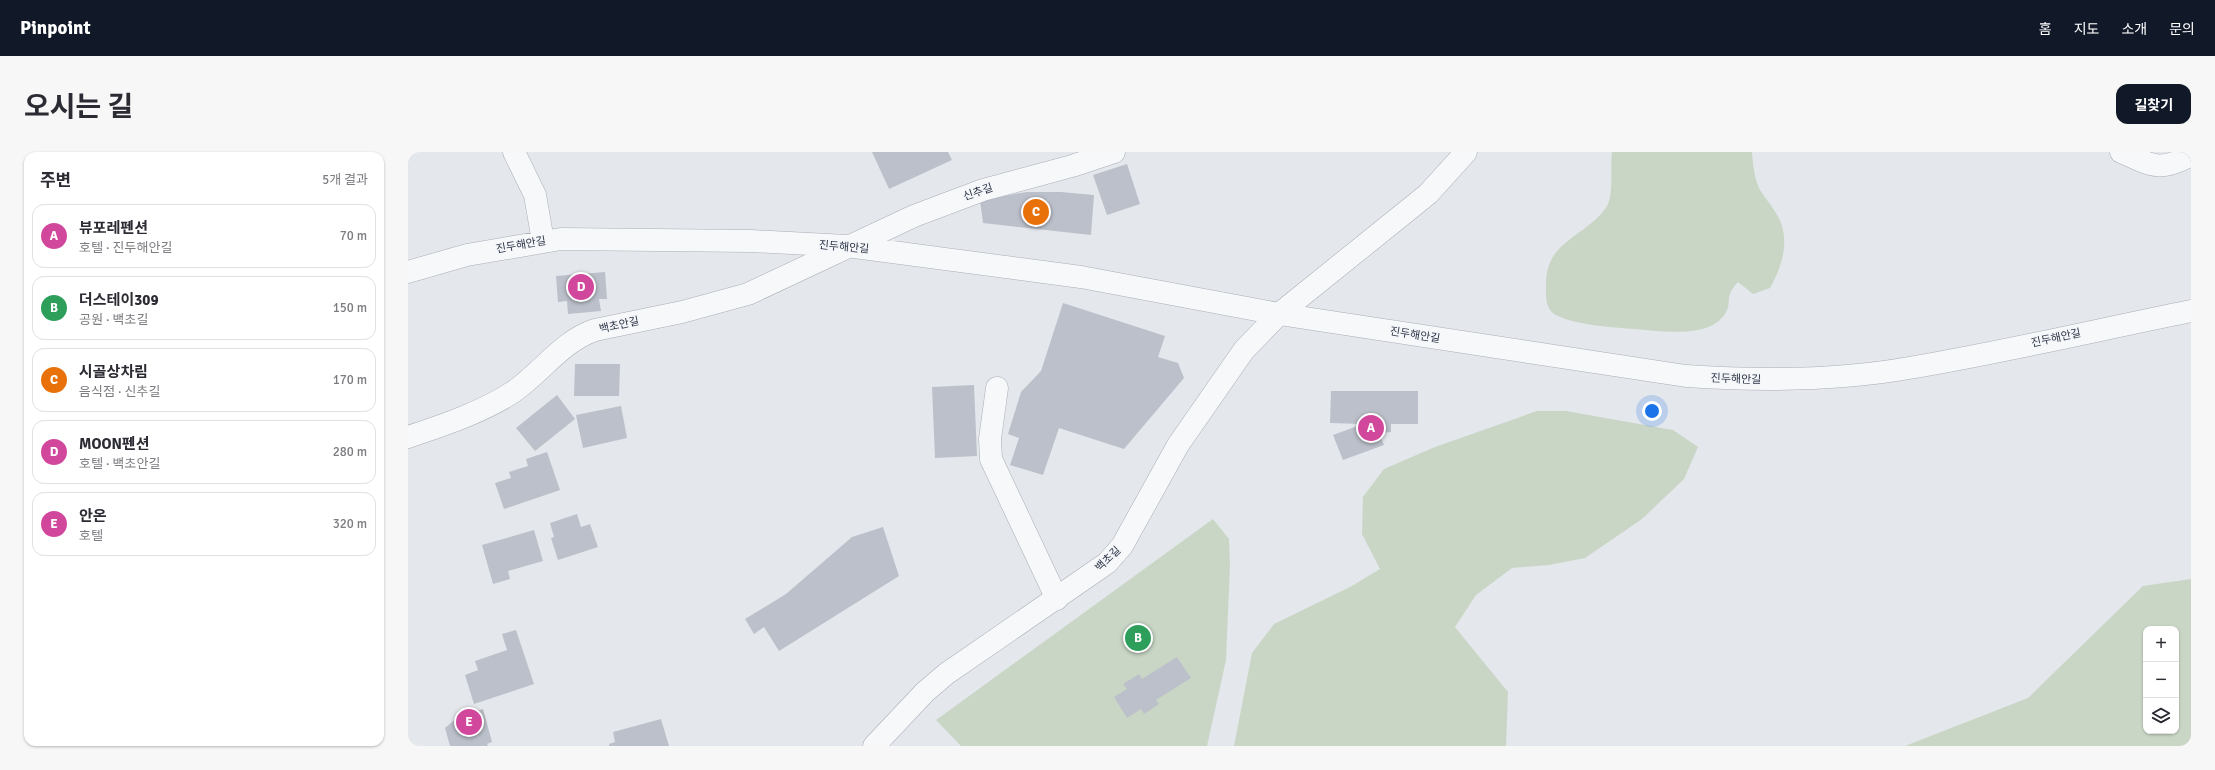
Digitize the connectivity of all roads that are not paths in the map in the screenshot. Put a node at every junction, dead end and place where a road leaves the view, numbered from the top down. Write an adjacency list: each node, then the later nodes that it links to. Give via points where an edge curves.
1 (514, 152): 6 (street, via 536,195)
2 (1114, 152): 7 (street, 신추길, via 983,190 914,216)
3 (1466, 152): 10 (street, via 1428,194)
4 (2121, 152): 5 (street, via 2147,163 2166,166)
5 (2191, 155)
6 (543, 241): 7 (street, 진두해안길, via 718,240); 8 (street, 진두해안길, via 467,255)
7 (847, 246): 10 (street, 진두해안길, via 1081,277); 12 (street, 백초안길, via 748,294 582,335 531,378 501,399)
8 (408, 272)
9 (2191, 310): 10 (street, 진두해안길, via 1909,369 1770,380 1686,376)
10 (1279, 314): 13 (street, 백초길, via 1244,350 1178,445 1122,546 1107,563)
11 (997, 388): 13 (street, via 990,439 991,459)
12 (408, 437)
13 (1057, 599): 14 (street, 백초길, via 946,674 925,692)
14 (874, 746)

